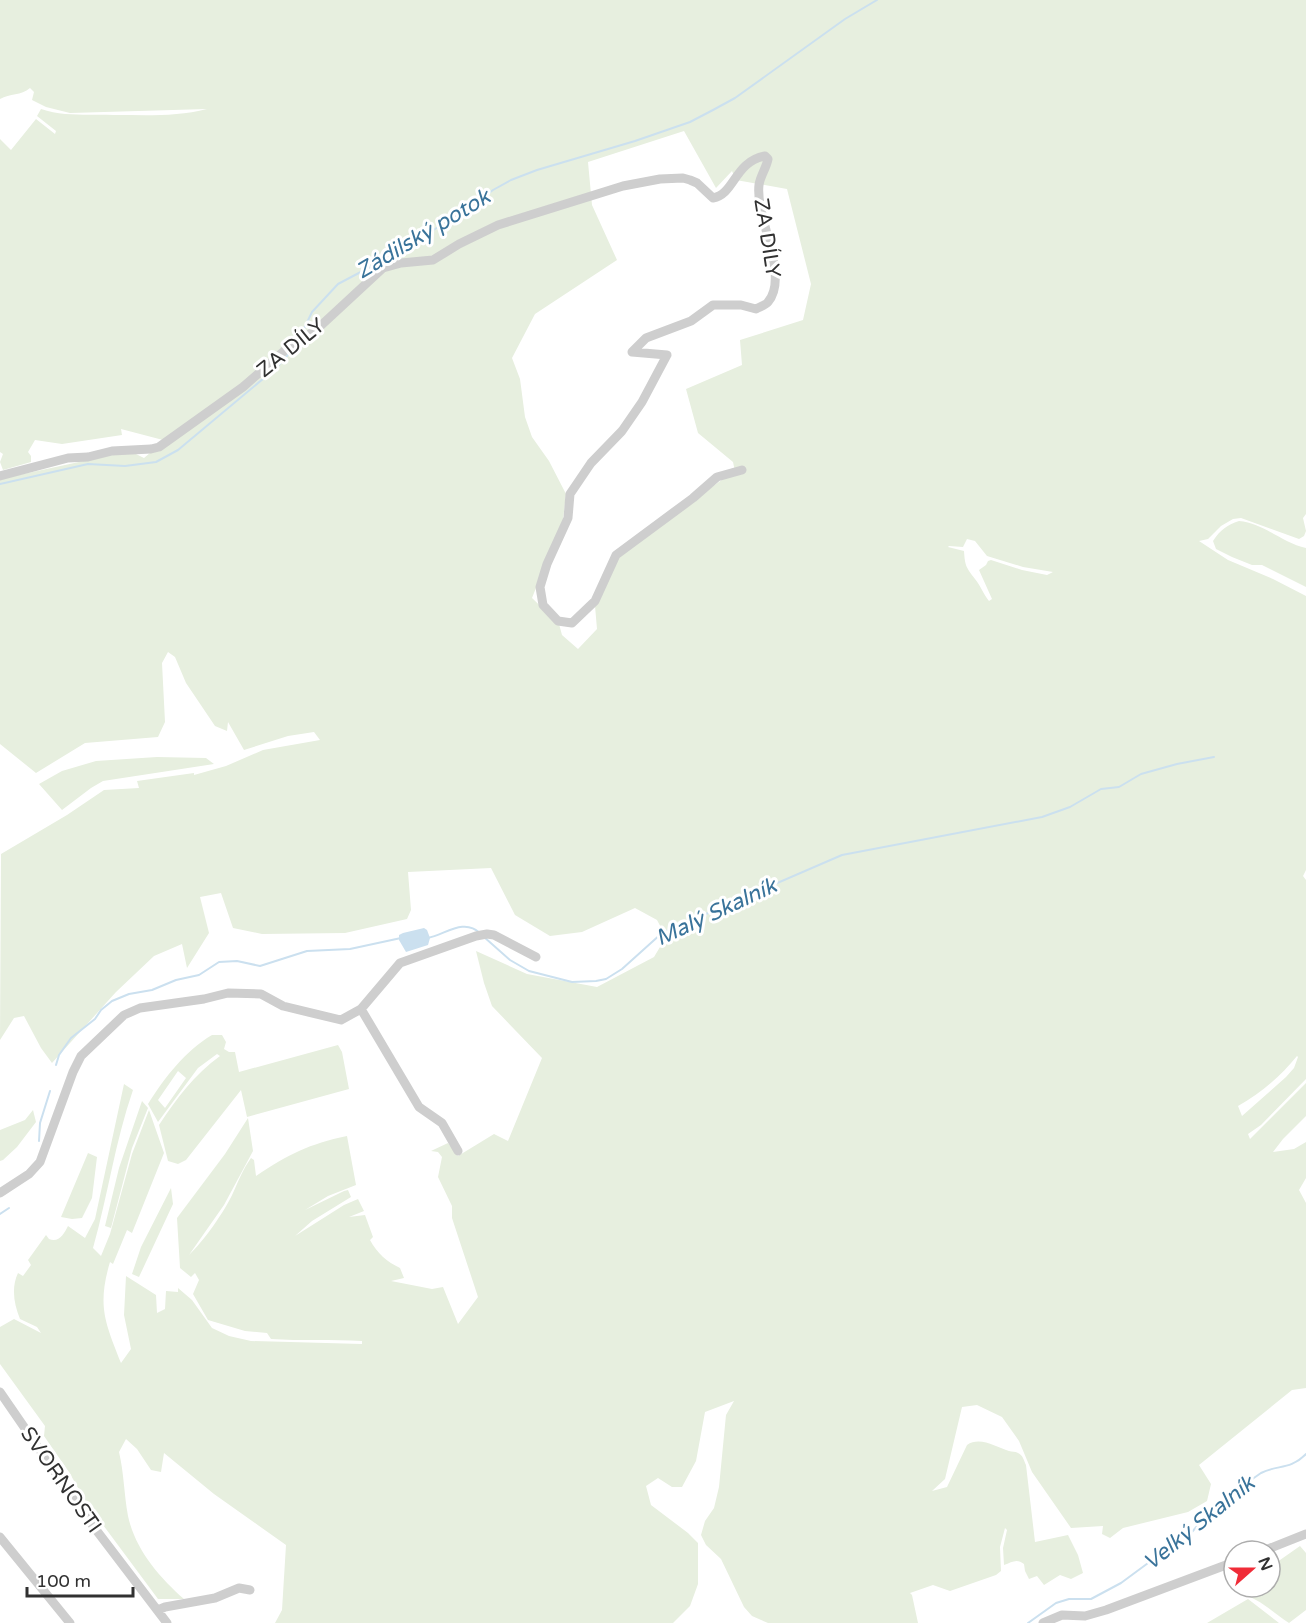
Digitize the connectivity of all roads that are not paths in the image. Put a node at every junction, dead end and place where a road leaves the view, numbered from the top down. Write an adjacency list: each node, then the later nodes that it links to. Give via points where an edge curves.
1 (742, 470): 2 (street, ZA DÍLY, via 717,477 616,555 595,601 572,623 558,621 543,605 540,587 568,518 570,494 591,463 622,431 667,355 632,352 646,338 691,321 713,305 756,309 768,303 776,285 758,186 767,166 765,156 737,173 720,197 713,198 697,183 683,178 651,180 498,225 433,260 383,268 315,331 292,344 243,387 159,447 68,458)
2 (0, 476)
3 (536, 957): 4 (street, via 494,935 476,936 400,963)
4 (361, 1009): 5 (street, via 419,1107 442,1123); 6 (street, via 341,1020 332,1019 283,1006 261,994 228,993 124,1014 81,1056 39,1162 29,1174)
5 (458, 1151)
6 (0, 1192)
7 (0, 1392): 13 (street, SVORNOSTI, via 116,1559)
8 (1306, 1534): 10 (street)
9 (0, 1538): 14 (street)
10 (1282, 1543)
11 (1222, 1566): 16 (street, via 1106,1610 1085,1616 1062,1615)
12 (250, 1590): 13 (street, via 238,1588 215,1598)
13 (158, 1610): 15 (street, SVORNOSTI)
14 (70, 1623)
15 (167, 1623)
16 (1043, 1623)

